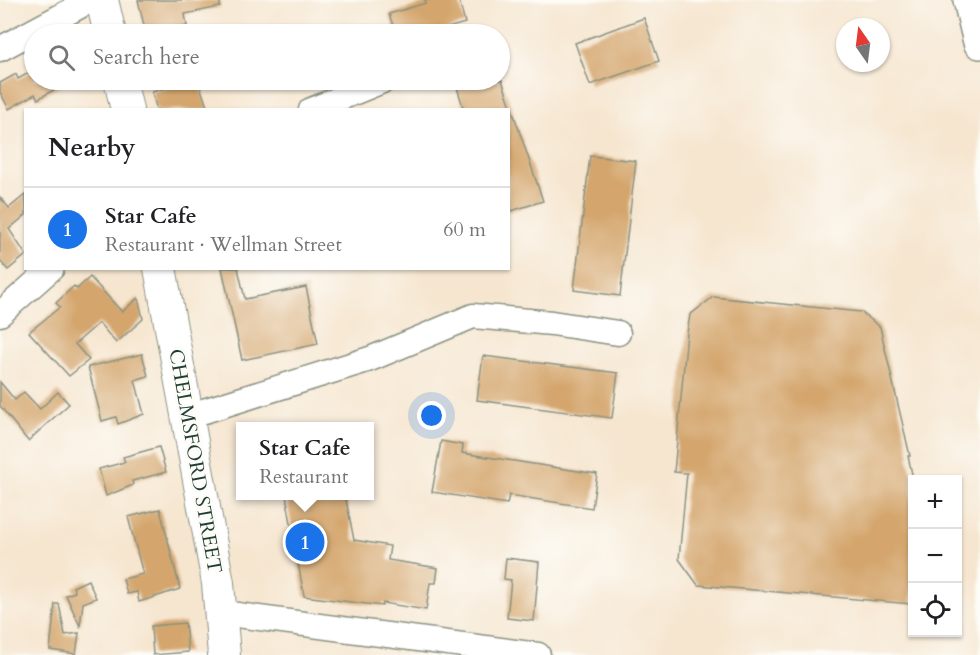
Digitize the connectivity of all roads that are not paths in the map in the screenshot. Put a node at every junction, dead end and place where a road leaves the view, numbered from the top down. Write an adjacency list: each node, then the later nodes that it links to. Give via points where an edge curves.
1 (91, 0): 4 (street)
2 (102, 0): 5 (main road)
3 (970, 0): 7 (highway)
4 (46, 24)
5 (108, 24)
6 (24, 36): 8 (street)
7 (980, 42)
8 (0, 49)
9 (122, 90): 11 (main road)
10 (360, 90): 12 (street)
11 (127, 108)
12 (316, 108)
13 (50, 270): 15 (street)
14 (160, 270): 17 (main road, CHELMSFORD STREET)
15 (0, 314)
16 (618, 333): 17 (street, via 552,322 473,316 370,359)
17 (188, 416): 18 (main road, CHELMSFORD STREET)
18 (222, 613): 19 (main road, CHELMSFORD STREET); 20 (street)
19 (224, 655)
20 (538, 655)

